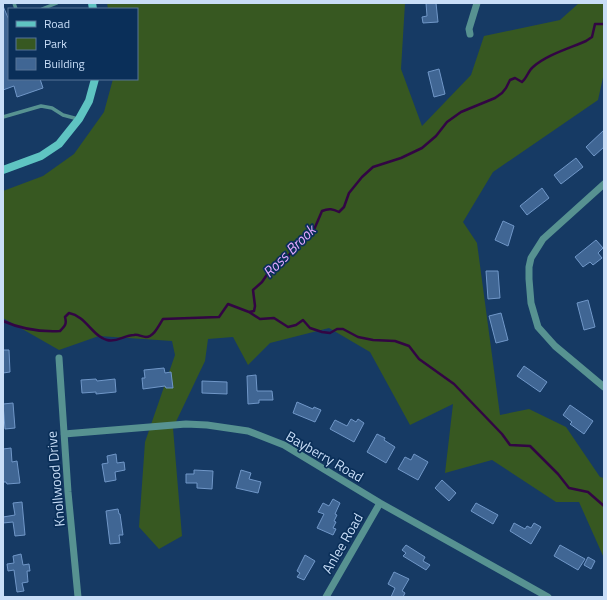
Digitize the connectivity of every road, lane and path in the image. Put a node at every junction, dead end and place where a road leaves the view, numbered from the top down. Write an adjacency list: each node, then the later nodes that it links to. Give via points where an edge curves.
1 (57, 3): 3 (lane)
2 (477, 3): 4 (street, via 469,29)
3 (44, 8)
4 (470, 34)
5 (95, 80): 7 (street, via 89,101)
6 (3, 117): 7 (lane, via 41,106)
7 (79, 120): 8 (street, via 59,144 41,156)
8 (3, 170)
9 (604, 184): 11 (street, via 543,239 531,258 529,279 531,303 538,327 555,346)
10 (59, 358): 12 (street, Knollwood Drive)
11 (604, 387)
12 (64, 434): 13 (street, Bayberry Road, via 186,424 243,430 284,445); 14 (street, Knollwood Drive)
13 (380, 503): 15 (street, Anlee Road); 16 (street, Bayberry Road)
14 (78, 597)
15 (326, 597)
16 (548, 597)

